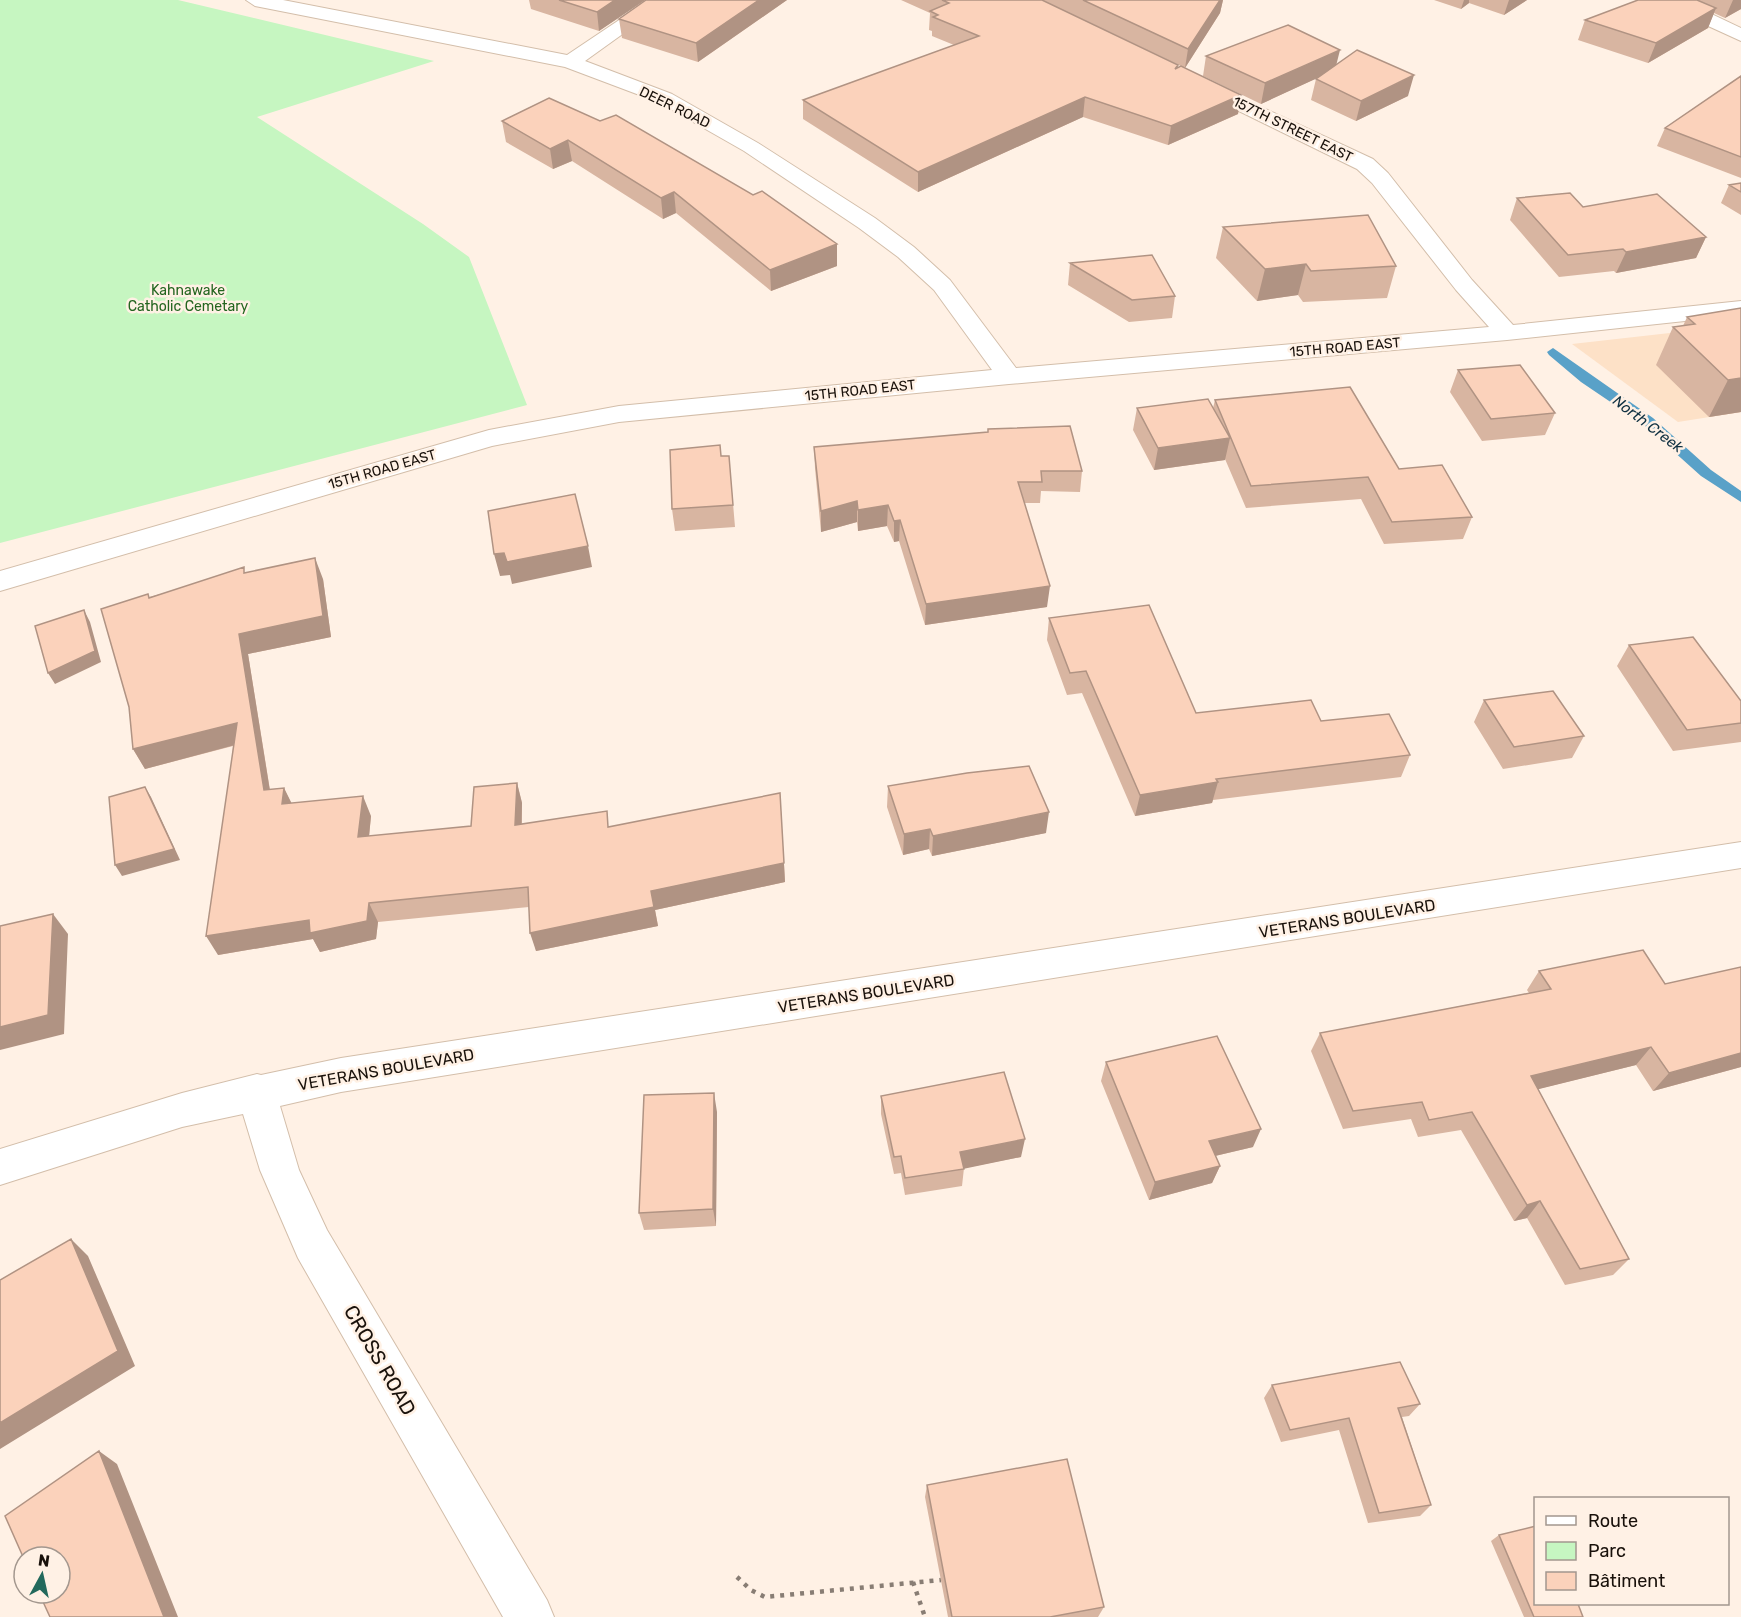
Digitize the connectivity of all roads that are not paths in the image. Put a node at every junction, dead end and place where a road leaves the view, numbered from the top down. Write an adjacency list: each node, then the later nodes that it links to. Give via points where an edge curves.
1 (255, 0): 5 (street, DEER ROAD)
2 (661, 0): 5 (street)
3 (1667, 0): 4 (street)
4 (1741, 35)
5 (570, 62): 11 (street, DEER ROAD, via 665,98 751,147 867,223 942,285)
6 (1182, 76): 9 (street, 157TH STREET EAST, via 1365,164)
7 (1741, 308): 8 (street, 15TH ROAD EAST)
8 (1684, 314): 9 (street, 15TH ROAD EAST); 10 (street)
9 (1507, 333): 11 (street, 15TH ROAD EAST)
10 (1705, 335)
11 (1009, 375): 12 (street, 15TH ROAD EAST, via 620,414 489,438)
12 (0, 581)
13 (1741, 855): 14 (street, VETERANS BOULEVARD)
14 (257, 1091): 15 (street, VETERANS BOULEVARD, via 112,1130); 16 (street, CROSS ROAD, via 276,1164 307,1235)
15 (0, 1167)
16 (530, 1617)

